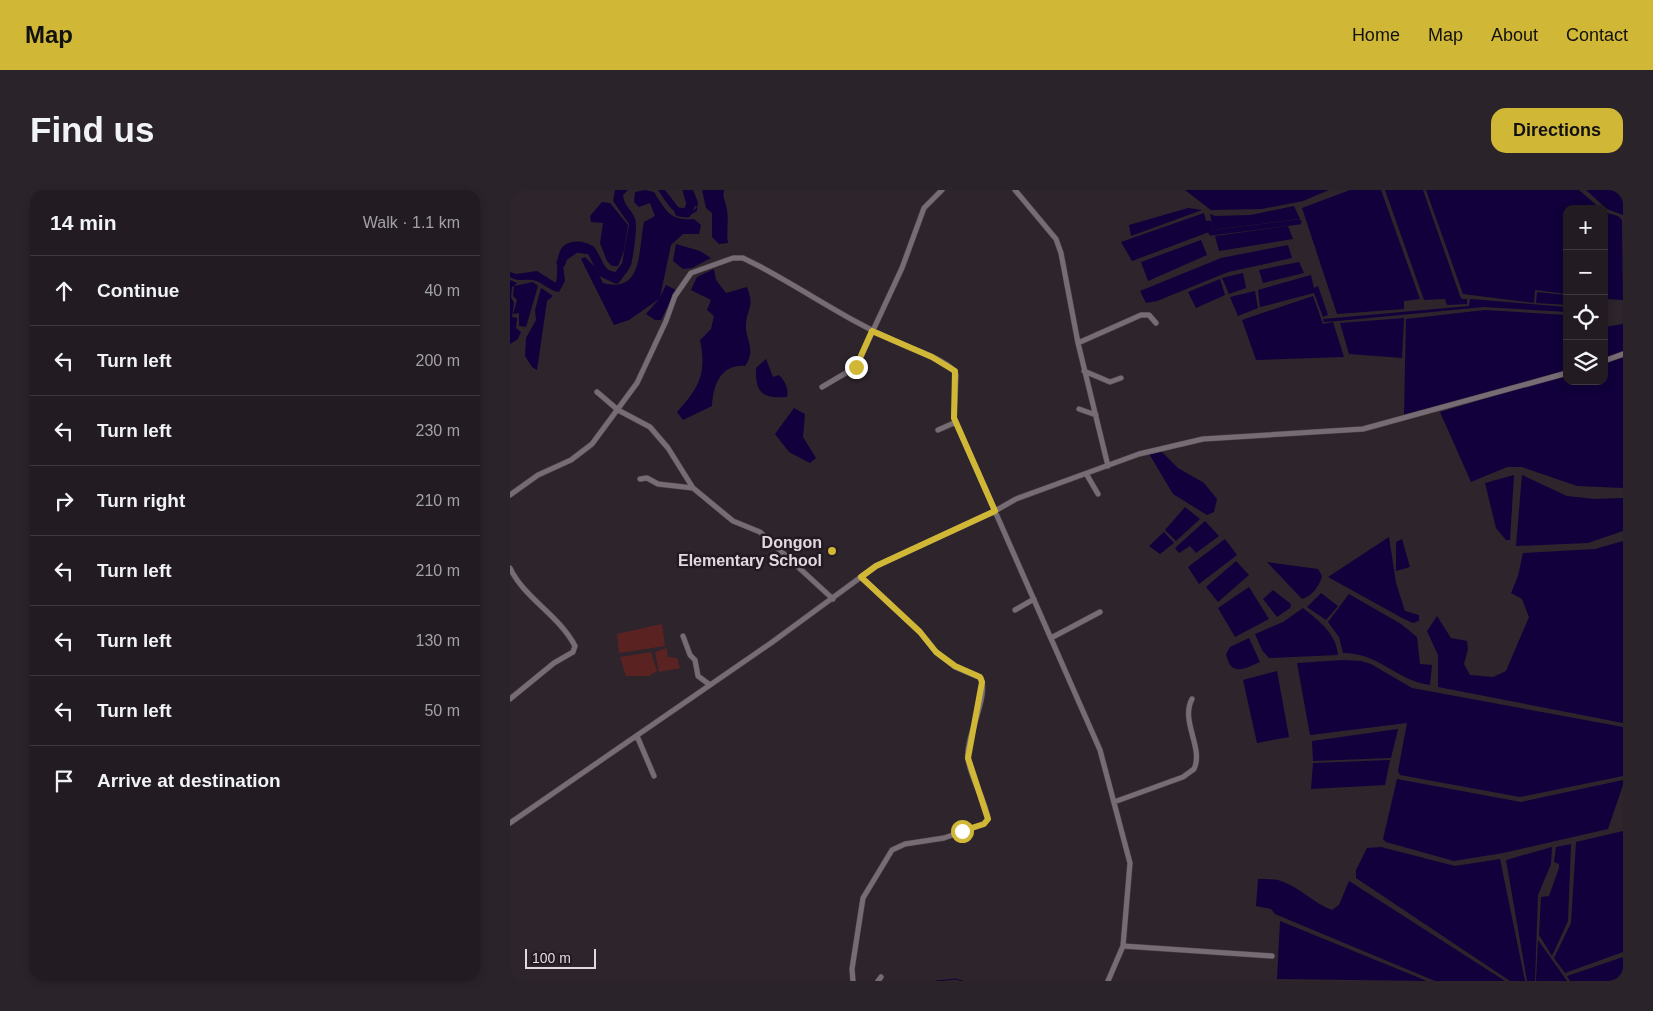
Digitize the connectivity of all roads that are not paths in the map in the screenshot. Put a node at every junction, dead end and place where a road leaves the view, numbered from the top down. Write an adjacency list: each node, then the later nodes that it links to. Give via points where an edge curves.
1 (942, 190): 4 (street, via 924,208 902,268)
2 (1015, 190): 5 (street, via 1056,239 1070,293)
3 (1156, 323): 5 (street, via 1149,315 1141,315)
4 (872, 331): 11 (street, via 855,368); 14 (street, via 743,258 721,261 691,274 675,296 637,382); 16 (street, via 932,357 955,371 953,415)
5 (1078, 343): 8 (street)
6 (1623, 354): 7 (street)
7 (1608, 359)
8 (1084, 370): 10 (street, via 1110,382); 15 (street)
9 (1563, 374): 18 (street, via 1363,429 1203,439 1139,454)
10 (1121, 378)
11 (822, 387)
12 (597, 392): 14 (street)
13 (1079, 408): 15 (street)
14 (618, 410): 21 (street, via 650,428 668,448); 23 (street, via 592,444)
15 (1096, 415): 18 (street)
16 (956, 422): 17 (street); 24 (street)
17 (938, 430)
18 (1108, 466): 19 (street)
19 (1087, 474): 22 (street); 24 (street, via 1016,499)
20 (640, 479): 21 (street)
21 (693, 488): 27 (street, via 733,521 760,532)
22 (1098, 494)
23 (510, 495)
24 (995, 511): 26 (street, via 876,566); 28 (street)
25 (510, 568): 34 (street, via 575,646 573,652 554,663)
26 (861, 577): 27 (street); 42 (street, via 920,632 936,652 955,666 981,678 968,758 988,819 984,824 944,838 905,844 892,850 863,898)
27 (833, 599): 33 (street)
28 (1034, 599): 29 (street); 32 (street)
29 (1014, 610)
30 (1100, 612): 32 (street)
31 (683, 636): 33 (street, via 695,660 698,676)
32 (1051, 638): 38 (street, via 1100,750)
33 (710, 685): 36 (street)
34 (510, 699)
35 (1192, 699): 38 (street, via 1188,713 1196,757 1194,769 1183,777)
36 (637, 736): 37 (street); 39 (street)
37 (654, 776)
38 (1114, 802): 40 (street, via 1130,863)
39 (510, 823)
40 (1124, 946): 41 (street); 43 (street)
41 (1272, 956)
42 (853, 981)
43 (1108, 981)

